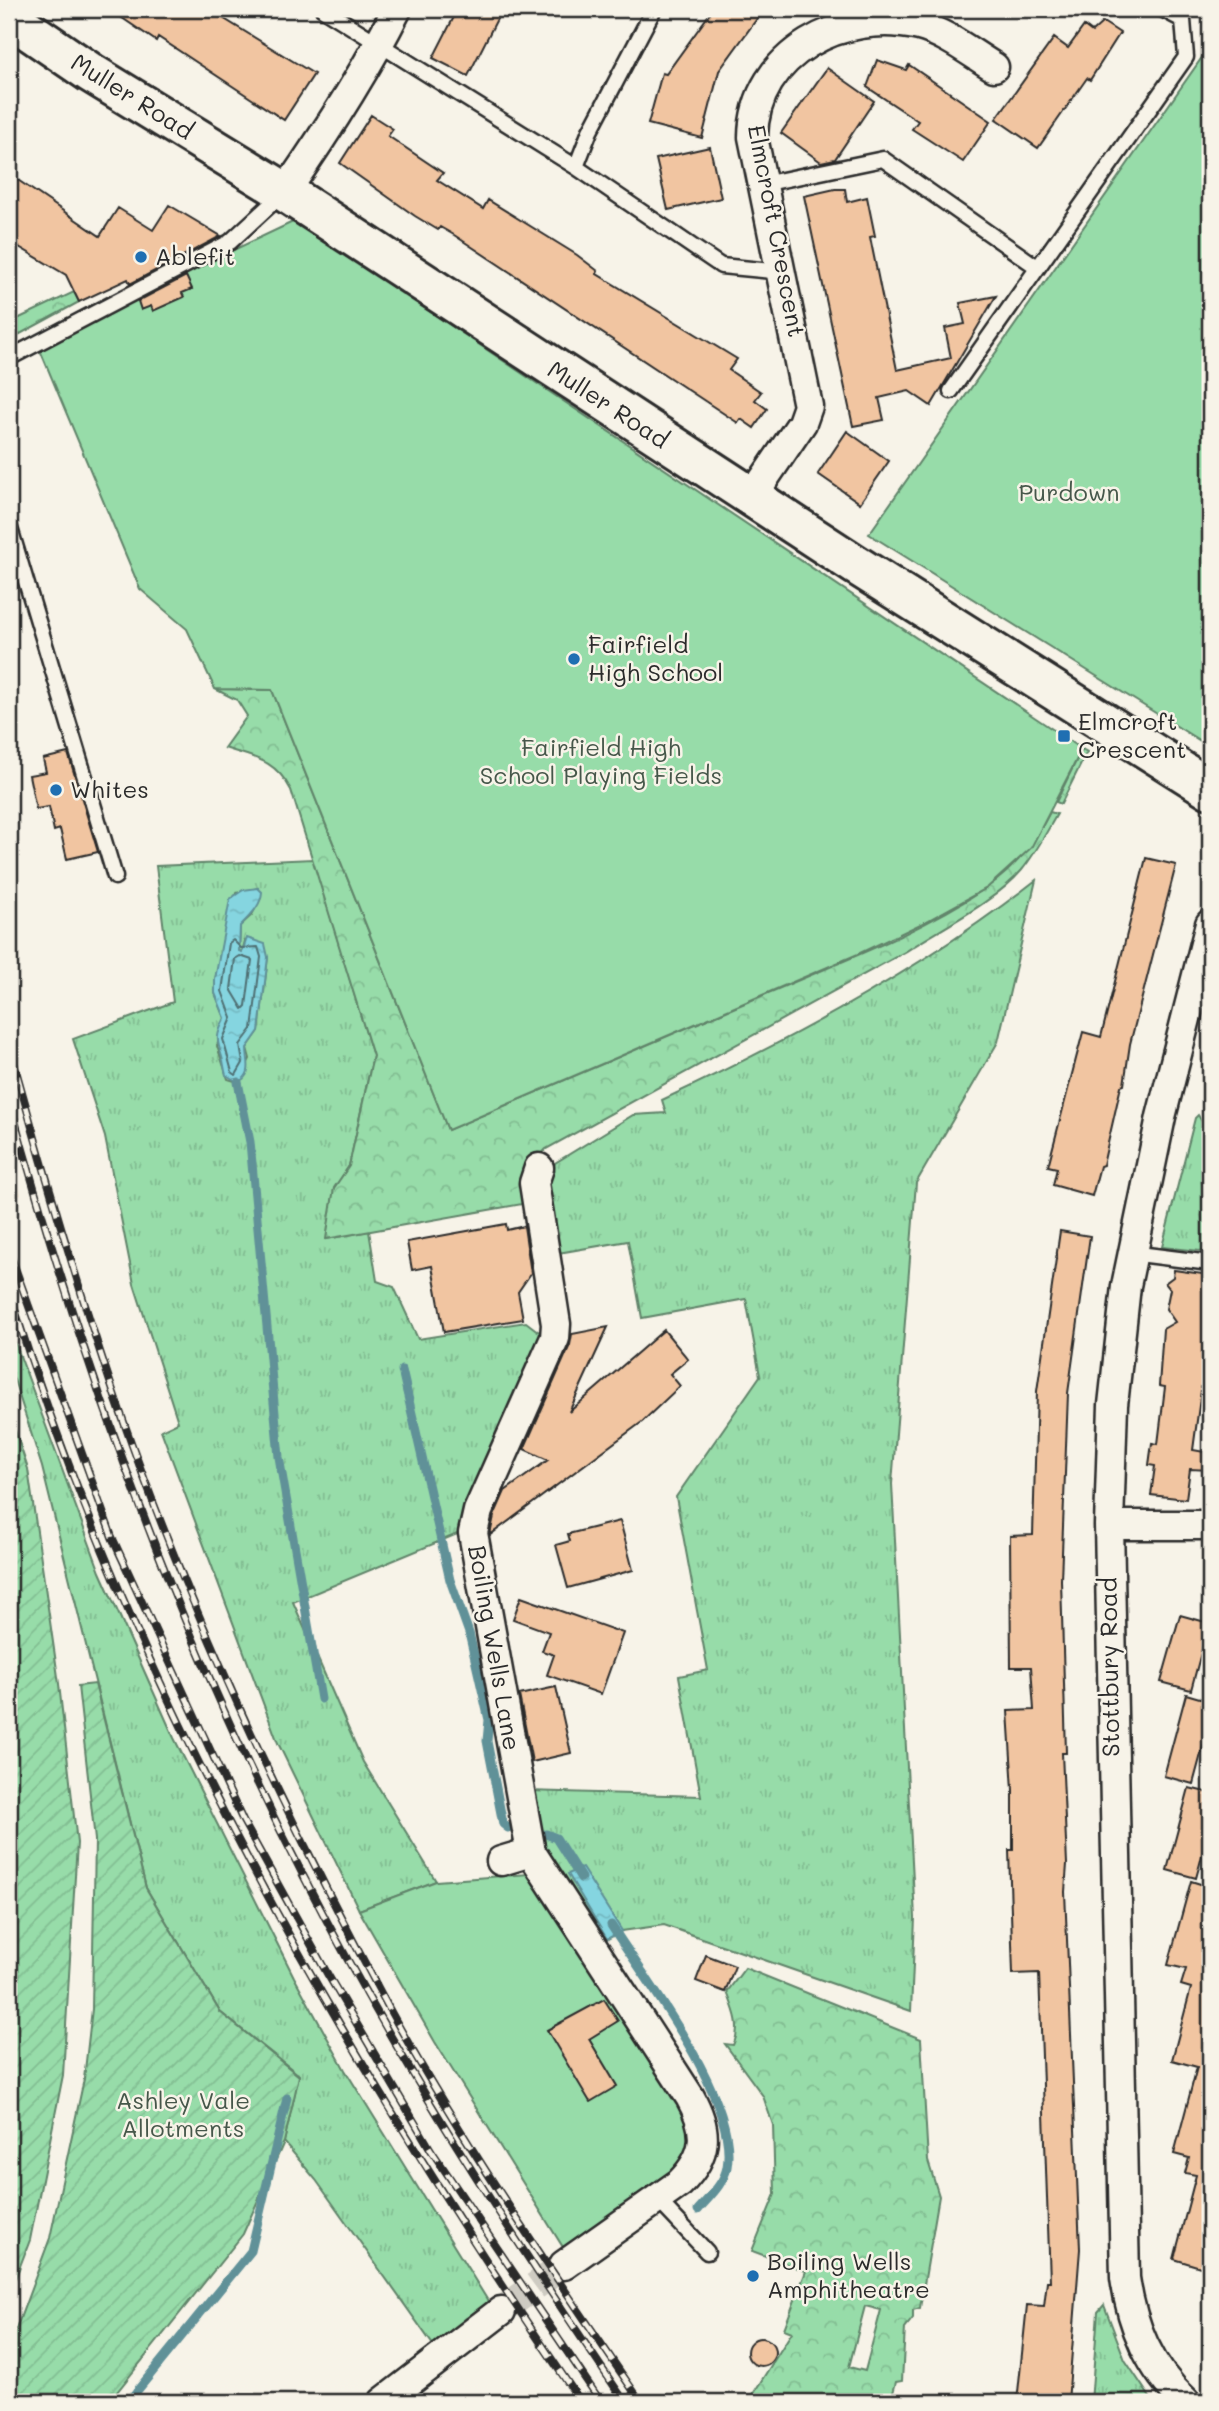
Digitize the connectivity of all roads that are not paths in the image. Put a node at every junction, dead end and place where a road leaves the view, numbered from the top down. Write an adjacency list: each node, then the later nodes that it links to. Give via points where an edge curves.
1 (323, 9): 6 (lane)
2 (397, 9): 6 (street)
3 (654, 9): 8 (lane)
4 (1162, 9): 11 (lane, via 1183,20 1186,57)
5 (9, 17): 10 (main road, Muller Road)
6 (379, 46): 8 (lane); 10 (street)
7 (994, 67): 9 (street, Elmcroft Crescent, via 940,34 901,23 854,25 805,44 769,78 753,116)
8 (576, 167): 12 (lane, via 721,265)
9 (763, 184): 11 (lane, via 883,159); 12 (street, Elmcroft Crescent)
10 (285, 192): 13 (lane, via 230,242); 15 (main road, Muller Road)
11 (1037, 267): 14 (lane)
12 (782, 272): 15 (street, Elmcroft Crescent, via 808,406 802,423)
13 (9, 358)
14 (950, 391)
15 (751, 498): 17 (main road, Muller Road)
16 (9, 525): 18 (lane)
17 (1210, 789)
18 (115, 877)
19 (1210, 924): 21 (street, Stottbury Road)
20 (539, 1168): 25 (street, Boiling Wells Lane, via 534,1183 555,1338 478,1511 473,1532)
21 (1131, 1253): 22 (lane); 23 (street, Stottbury Road, via 1113,1405)
22 (1210, 1263)
23 (1109, 1525): 24 (street); 32 (street, Stottbury Road, via 1125,2278 1141,2339 1162,2377)
24 (1210, 1525)
25 (531, 1852): 26 (street); 27 (street, Boiling Wells Lane, via 699,2114 702,2149 694,2169)
26 (501, 1861)
27 (658, 2200): 28 (lane); 29 (street, Boiling Wells Lane)
28 (707, 2252)
29 (564, 2264)
30 (501, 2311): 31 (street)
31 (383, 2402)
32 (1186, 2402)

